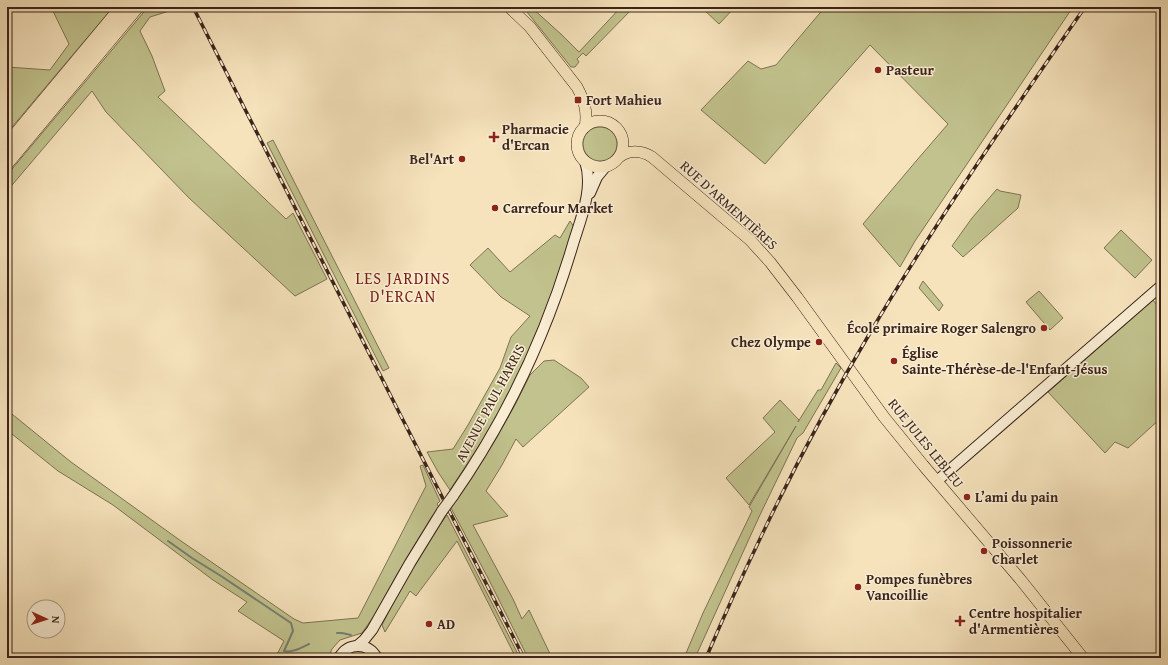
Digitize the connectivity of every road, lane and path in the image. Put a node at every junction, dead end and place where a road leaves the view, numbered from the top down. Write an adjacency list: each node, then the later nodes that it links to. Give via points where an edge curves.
1 (122, 7): 8 (highway)
2 (138, 7): 12 (highway)
3 (509, 7): 4 (main road, via 530,27)
4 (577, 87): 5 (main road); 6 (main road, via 586,112)
5 (605, 122): 6 (main road); 7 (main road, via 615,127)
6 (585, 127): 11 (main road, via 577,144 579,153)
7 (622, 138): 9 (main road); 10 (main road, RUE D'ARMENTIÈRES, via 628,143 644,148)
8 (7, 145)
9 (618, 157): 10 (main road, RUE D'ARMENTIÈRES, via 636,152); 13 (main road)
10 (652, 157): 16 (main road, RUE D'ARMENTIÈRES, via 754,244 786,282)
11 (585, 161): 13 (main road, via 593,166); 14 (main road, AVENUE PAUL HARRIS, via 588,181)
12 (7, 163)
13 (606, 166): 14 (main road, AVENUE PAUL HARRIS, via 597,177)
14 (584, 209): 18 (main road, AVENUE PAUL HARRIS, bridge, via 555,302 528,367 470,472 442,511)
15 (1161, 286): 17 (main road)
16 (839, 356): 17 (main road, RUE JULES LEBLEU, via 884,417)
17 (937, 481): 22 (main road, RUE JULES LEBLEU)
18 (380, 616): 19 (main road, AVENUE PAUL HARRIS); 20 (main road, AVENUE PAUL HARRIS, via 372,638)
19 (357, 646): 20 (main road, AVENUE PAUL HARRIS, via 365,647); 21 (main road, AVENUE PAUL HARRIS, via 347,649)
20 (375, 655)
21 (339, 658)
22 (1083, 658)

